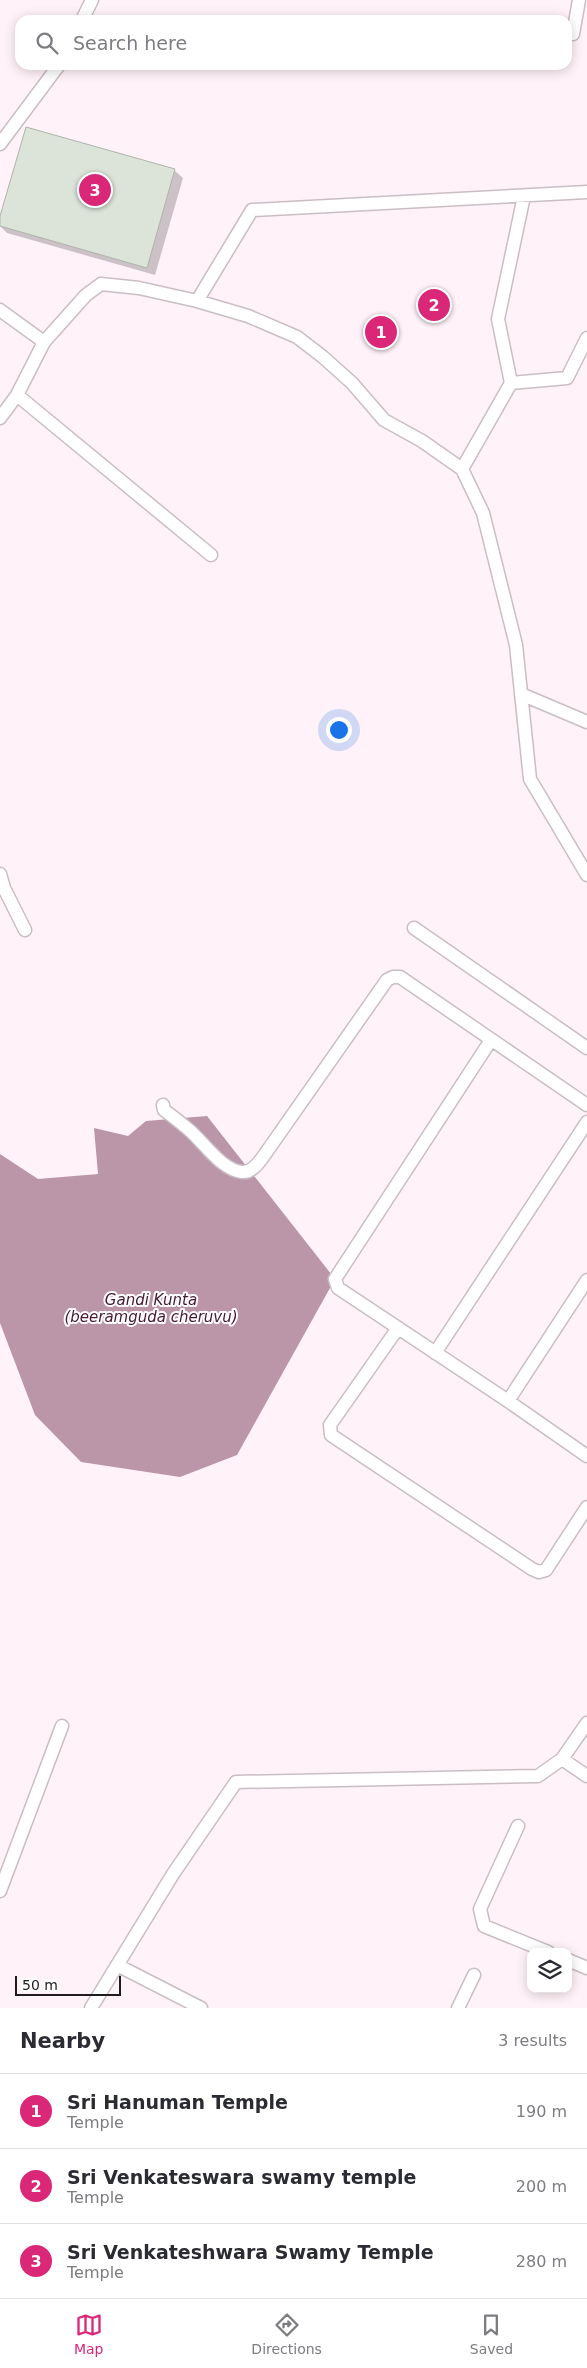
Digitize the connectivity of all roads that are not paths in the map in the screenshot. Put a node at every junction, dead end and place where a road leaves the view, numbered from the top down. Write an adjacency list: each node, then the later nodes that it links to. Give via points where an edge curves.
1 (92, 0): 3 (street)
2 (579, 0): 4 (street)
3 (84, 15)
4 (573, 34)
5 (55, 70): 6 (street)
6 (0, 144)
7 (587, 192): 8 (street)
8 (524, 196): 9 (street, via 252,210); 13 (street, via 498,319)
9 (197, 301): 12 (street, via 102,284 86,295); 16 (street, via 248,316 297,338 352,382 384,420)
10 (0, 310): 12 (street)
11 (587, 338): 13 (street, via 567,378)
12 (44, 342): 14 (street)
13 (511, 383): 16 (street)
14 (17, 395): 15 (street); 17 (street)
15 (0, 418)
16 (462, 469): 18 (street, via 483,513 516,645)
17 (211, 555)
18 (521, 694): 19 (street); 21 (street, via 530,779)
19 (587, 722)
20 (0, 874): 23 (street)
21 (587, 875)
22 (414, 928): 25 (street)
23 (25, 930)
24 (491, 1040): 26 (street, via 400,977 393,976 387,980 264,1157 248,1171 242,1172 226,1165 164,1110); 27 (street); 30 (street, via 335,1279 338,1288)
25 (587, 1048)
26 (163, 1104)
27 (587, 1105)
28 (587, 1122): 31 (street)
29 (587, 1280): 32 (street)
30 (398, 1328): 31 (street); 34 (street, via 330,1425 331,1435 539,1572 546,1570)
31 (436, 1352): 32 (street)
32 (508, 1401): 33 (street)
33 (587, 1456)
34 (587, 1507)
35 (587, 1723): 37 (street)
36 (62, 1726): 40 (street)
37 (562, 1759): 38 (street); 43 (street, via 538,1776 236,1782 173,1874)
38 (587, 1776)
39 (518, 1826): 41 (street, via 480,1909 484,1926)
40 (0, 1891)
41 (538, 1948)
42 (572, 1962): 44 (street)
43 (117, 1966): 46 (street); 47 (street)
44 (587, 1968)
45 (474, 1975): 48 (street)
46 (91, 2008)
47 (201, 2008)
48 (458, 2008)

